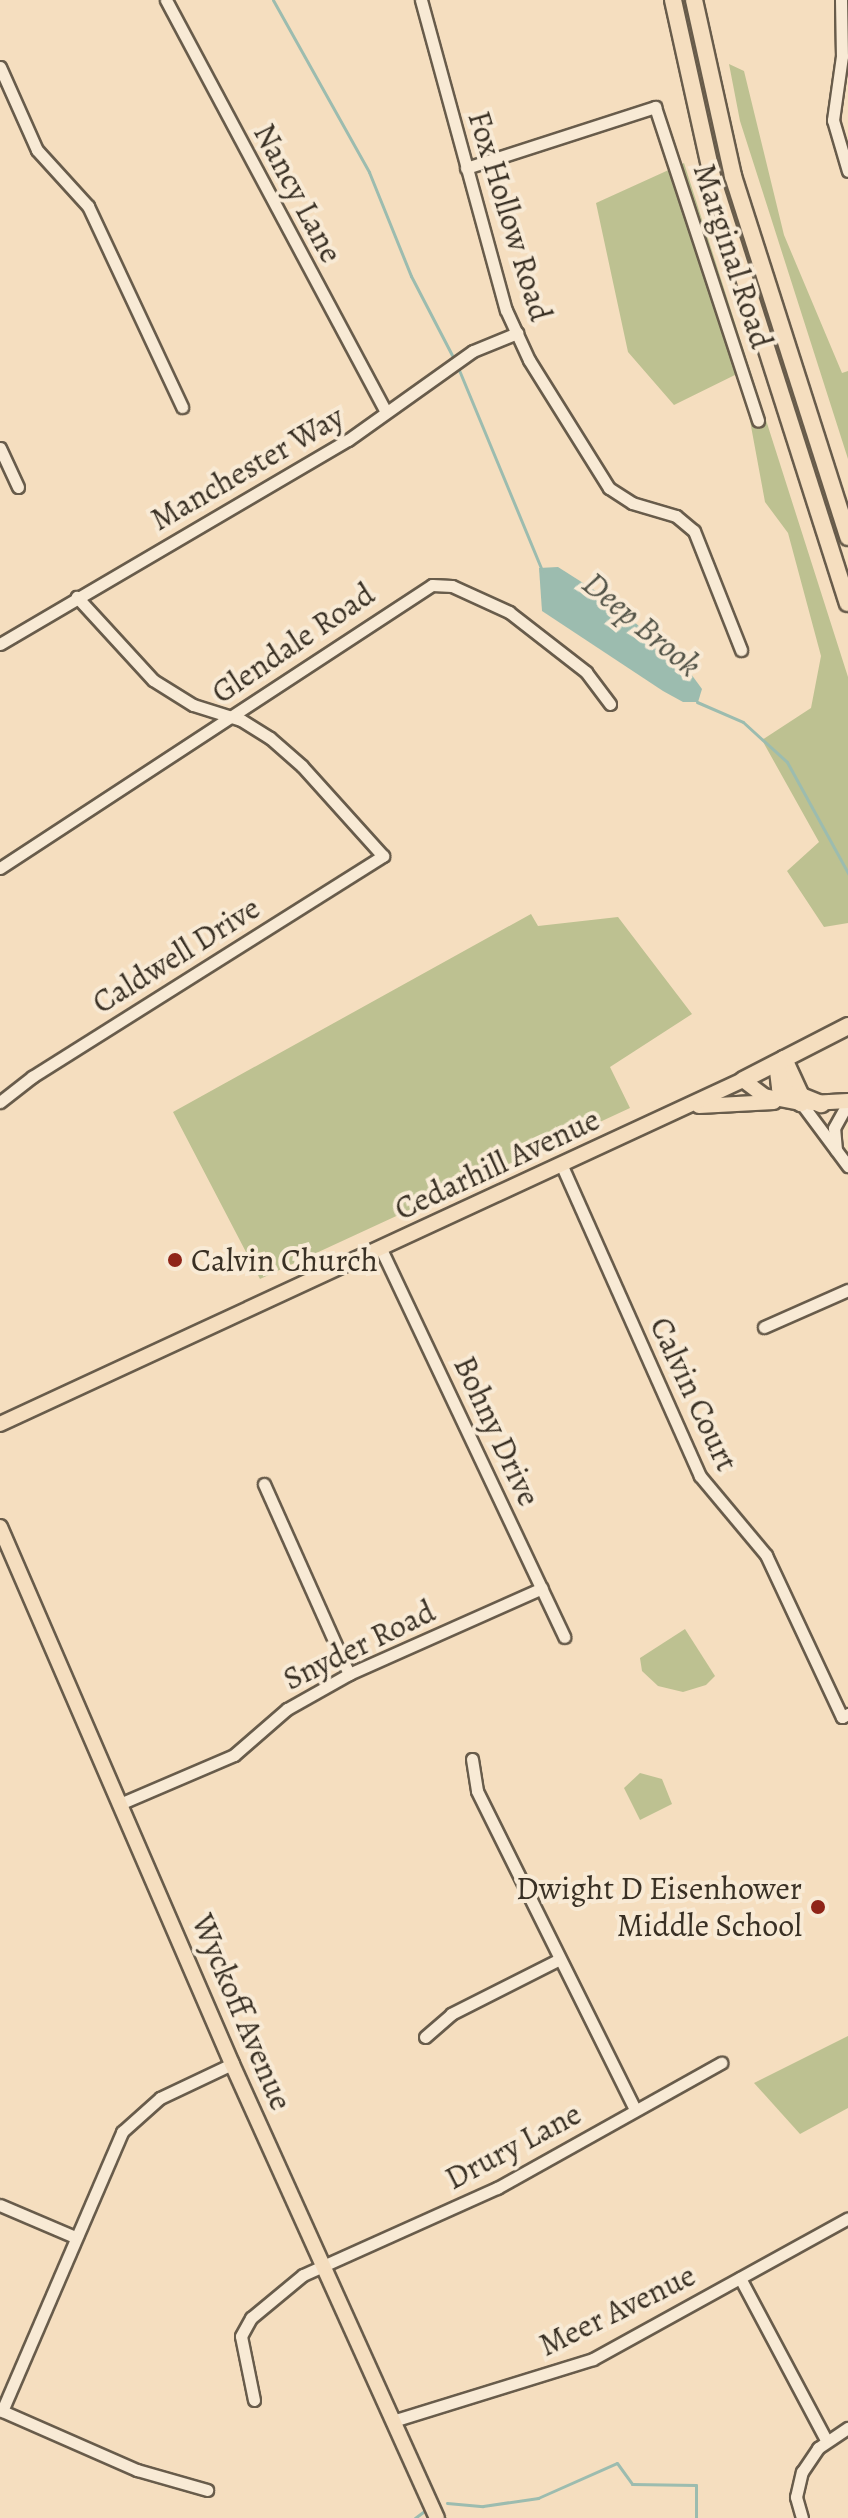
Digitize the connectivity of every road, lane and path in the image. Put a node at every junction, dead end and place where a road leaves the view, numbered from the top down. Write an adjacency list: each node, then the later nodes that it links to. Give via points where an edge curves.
1 (166, 0): 11 (street, Nancy Lane)
2 (421, 0): 7 (street, Fox Hollow Road)
3 (673, 0): 17 (highway, via 713,181)
4 (694, 0): 15 (highway, via 733,176)
5 (841, 0): 8 (street, via 842,56 833,120)
6 (0, 67): 10 (street, via 37,150 88,206)
7 (466, 168): 9 (street, Fox Hollow Road); 12 (street, Marginal Road, via 655,107)
8 (848, 171)
9 (517, 333): 11 (street, Manchester Way, via 473,351); 19 (street, Fox Hollow Road, via 598,477 620,497 676,516 694,531)
10 (182, 407)
11 (385, 411): 16 (street, Manchester Way, via 348,440)
12 (758, 421)
13 (0, 448): 14 (street)
14 (18, 487)
15 (848, 537)
16 (77, 597): 18 (street, Manchester Way); 21 (street, via 153,680 193,705)
17 (848, 603)
18 (0, 644)
19 (741, 650)
20 (610, 704): 21 (street, Glendale Road, via 586,672 522,621 472,593 443,584 422,588)
21 (228, 717): 22 (street, Glendale Road); 26 (street, Caldwell Drive, via 270,738 302,766 383,856)
22 (0, 868)
23 (848, 1026): 24 (highway)
24 (784, 1059): 25 (highway); 28 (highway, via 778,1071 780,1088); 29 (highway, via 801,1096)
25 (743, 1080): 28 (main road, Cedarhill Avenue, via 764,1096); 30 (main road, Cedarhill Avenue)
26 (0, 1102)
27 (848, 1102): 29 (main road, Cedarhill Avenue); 31 (street, via 834,1128)
28 (801, 1103): 29 (main road, Cedarhill Avenue); 30 (main road, Cedarhill Avenue, via 731,1102); 31 (street)
29 (821, 1104)
30 (668, 1116): 32 (main road, Cedarhill Avenue)
31 (836, 1151): 33 (street)
32 (562, 1166): 34 (main road, Cedarhill Avenue); 43 (street, Calvin Court, via 700,1476 766,1555)
33 (848, 1166)
34 (381, 1249): 37 (main road, Cedarhill Avenue); 40 (street, Bohny Drive)
35 (848, 1290): 36 (street)
36 (764, 1327)
37 (0, 1424)
38 (264, 1484): 42 (street)
39 (0, 1527): 45 (main road, Wyckoff Avenue)
40 (542, 1588): 41 (street, Bohny Drive); 42 (street, Snyder Road)
41 (564, 1637)
42 (349, 1674): 45 (street, Snyder Road, via 287,1709 234,1755)
43 (845, 1716)
44 (472, 1759): 46 (street, via 477,1791)
45 (122, 1803): 49 (main road, Wyckoff Avenue)
46 (558, 1960): 47 (street, via 451,2014); 50 (street)
47 (425, 2037)
48 (721, 2063): 50 (street, Drury Lane)
49 (232, 2064): 53 (street, via 160,2098 133,2118 114,2145); 54 (main road, Wyckoff Avenue)
50 (635, 2109): 54 (street, Drury Lane, via 497,2188)
51 (0, 2205): 53 (street)
52 (848, 2218): 55 (street, Meer Avenue)
53 (75, 2237): 57 (street)
54 (324, 2264): 56 (street, Drury Lane, via 303,2275 245,2326 239,2346); 58 (main road, Wyckoff Avenue)
55 (740, 2278): 58 (street, Meer Avenue, via 573,2367); 60 (street)
56 (254, 2400)
57 (1, 2411): 61 (street, via 137,2470)
58 (396, 2420): 62 (main road, Wyckoff Avenue)
59 (848, 2428): 60 (street)
60 (826, 2440): 63 (street, via 809,2459 798,2486)
61 (207, 2490)
62 (437, 2518)
63 (802, 2518)

